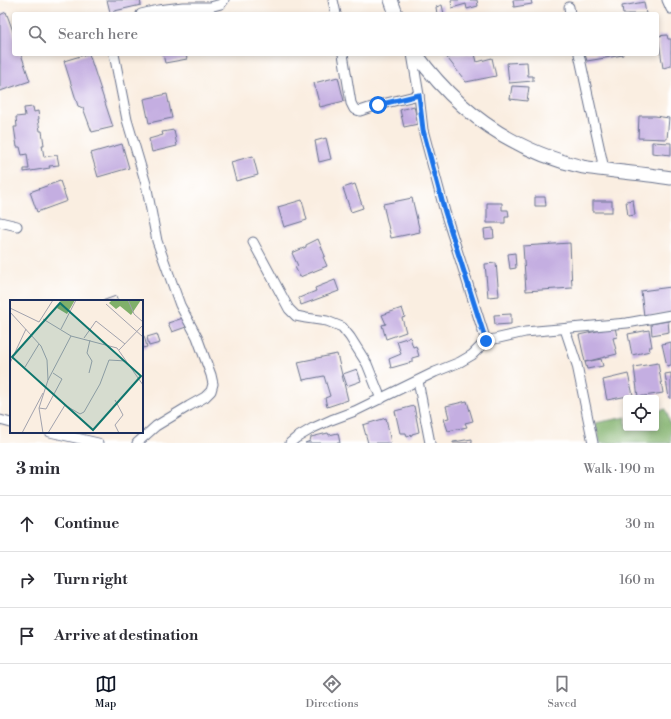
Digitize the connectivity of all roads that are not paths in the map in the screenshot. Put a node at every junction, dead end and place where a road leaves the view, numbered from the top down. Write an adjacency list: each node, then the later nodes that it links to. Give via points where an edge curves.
1 (224, 0): 6 (street, via 221,4 210,7 183,7)
2 (333, 0): 7 (street)
3 (391, 0): 8 (main road)
4 (667, 0): 5 (street)
5 (671, 8)
6 (150, 12)
7 (336, 12)
8 (395, 12)
9 (114, 56): 29 (street, via 127,120 146,184 157,241 180,305 197,337 213,384 211,391 204,397 156,426)
10 (343, 56): 14 (street, via 354,110 360,111)
11 (412, 56): 14 (street)
12 (417, 56): 15 (main road, via 448,93 494,130 526,148 554,159)
13 (578, 56): 15 (street)
14 (419, 95): 22 (street, via 423,130 445,212)
15 (604, 170): 16 (main road)
16 (671, 178)
17 (0, 222): 18 (street)
18 (17, 226)
19 (253, 242): 24 (street, via 289,309 296,316 326,321 342,327 367,364)
20 (671, 316): 21 (street, via 628,324)
21 (565, 329): 22 (street, via 525,332); 32 (street, via 577,365)
22 (486, 341): 23 (street, via 472,355)
23 (418, 381): 24 (street); 31 (street)
24 (381, 399): 30 (street, via 313,428)
25 (0, 420): 26 (street)
26 (10, 423)
27 (54, 433): 28 (street)
28 (98, 443)
29 (137, 443)
30 (290, 443)
31 (430, 443)
32 (593, 443)

